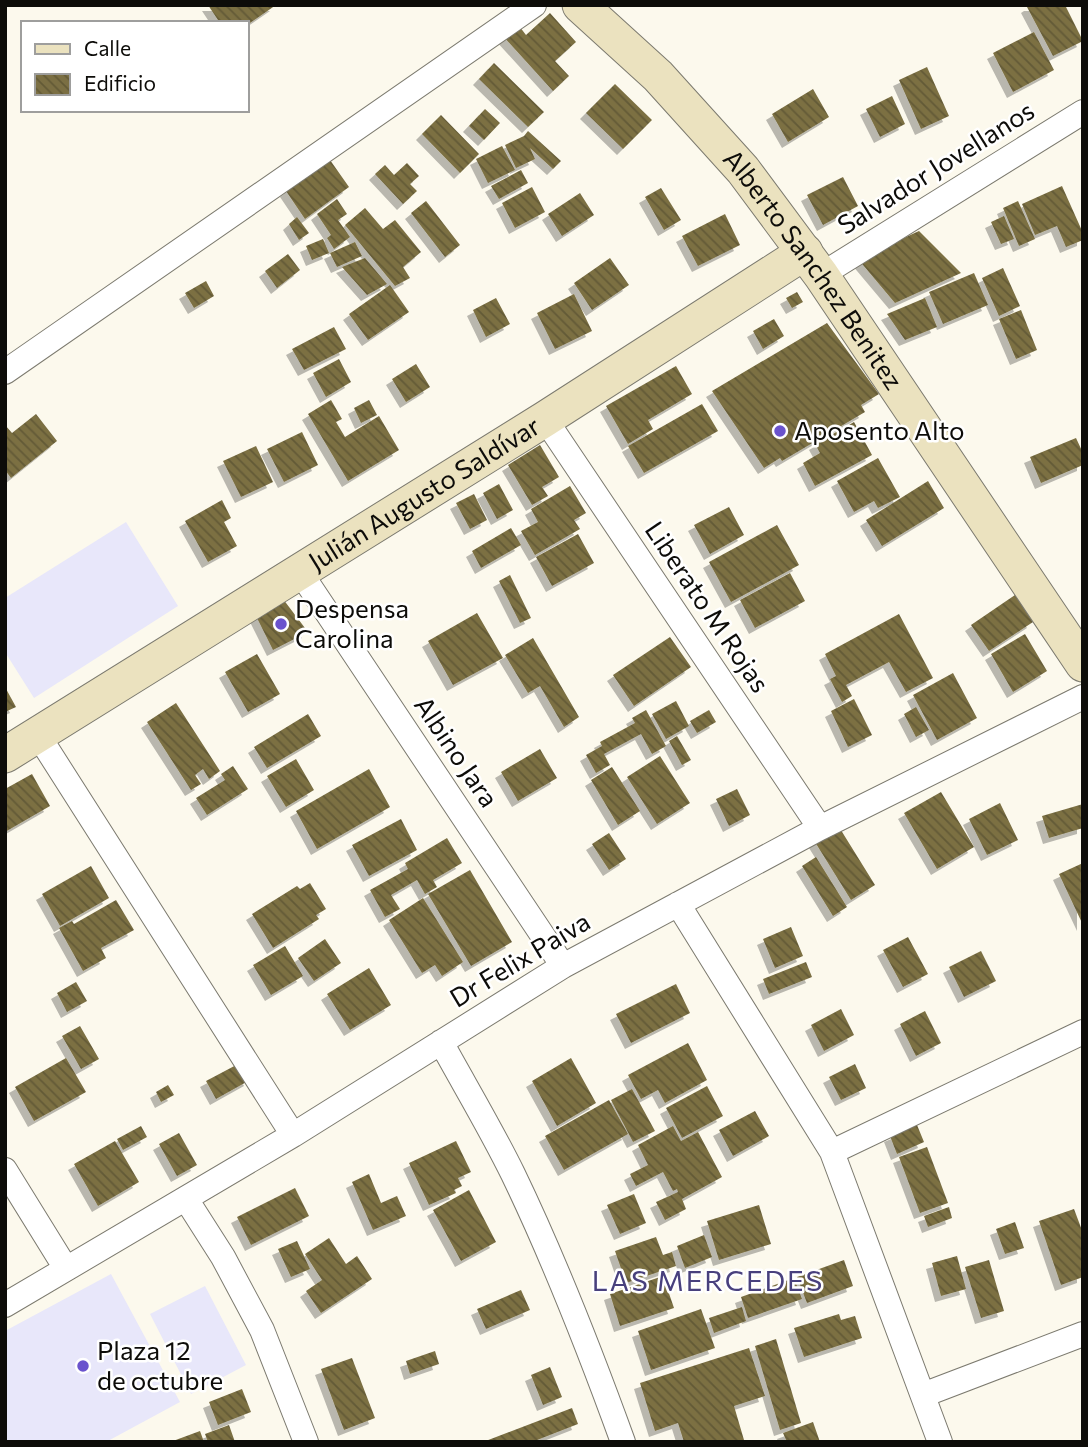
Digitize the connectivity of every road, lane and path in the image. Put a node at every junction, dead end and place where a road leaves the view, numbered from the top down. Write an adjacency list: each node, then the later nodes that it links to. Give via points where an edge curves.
1 (534, 5): 5 (street)
2 (580, 5): 4 (street, Alberto Sanchez Benitez, via 658,76 743,170)
3 (1083, 112): 4 (street, Salvador Jovellanos)
4 (813, 264): 6 (street, Julián Augusto Saldívar); 8 (street, Alberto Sanchez Benitez)
5 (5, 372)
6 (545, 419): 7 (street, Julián Augusto Saldívar); 12 (street, Liberato M Rojas)
7 (300, 572): 10 (street, Julián Augusto Saldívar); 14 (street, Albino Jara)
8 (1083, 664)
9 (1083, 697): 12 (street, Dr Felix Paiva)
10 (38, 735): 11 (street, Julián Augusto Saldívar); 17 (street)
11 (5, 755)
12 (820, 828): 13 (street, Dr Felix Paiva)
13 (678, 904): 14 (street, Dr Felix Paiva); 18 (street)
14 (563, 966): 16 (street, Dr Felix Paiva)
15 (1083, 1032): 18 (street)
16 (441, 1042): 17 (street, Dr Felix Paiva); 26 (street, via 513,1172)
17 (293, 1135): 20 (street, Dr Felix Paiva)
18 (832, 1152): 24 (street)
19 (5, 1170): 21 (street)
20 (186, 1199): 21 (street, Dr Felix Paiva); 25 (street, via 223,1256 261,1330)
21 (65, 1267): 22 (street, Dr Felix Paiva)
22 (5, 1305)
23 (1083, 1334): 24 (street)
24 (923, 1395): 27 (street)
25 (306, 1442)
26 (623, 1442)
27 (940, 1442)

